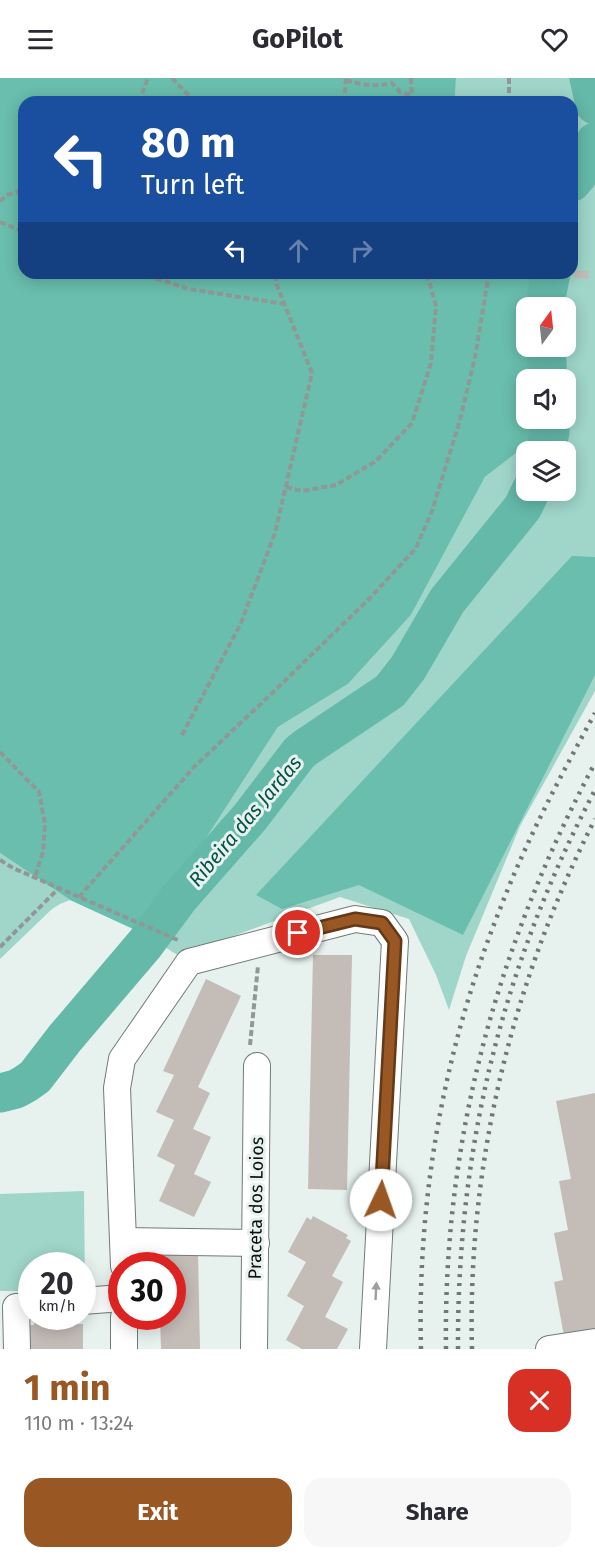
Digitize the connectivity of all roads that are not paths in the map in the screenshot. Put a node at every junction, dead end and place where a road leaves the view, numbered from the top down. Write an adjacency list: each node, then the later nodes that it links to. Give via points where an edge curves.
1 (257, 1066): 2 (street, Praceta dos Loios)
2 (256, 1243): 4 (street); 10 (street, Praceta dos Loios)
3 (124, 1252): 11 (street, one-way to 3, via 395,941 382,923 355,919 189,962 122,1059 117,1088)
4 (148, 1252)
5 (18, 1307): 8 (street)
6 (124, 1330): 9 (street)
7 (595, 1342): 12 (street)
8 (16, 1349)
9 (124, 1349)
10 (254, 1349)
11 (373, 1349)
12 (549, 1349)

